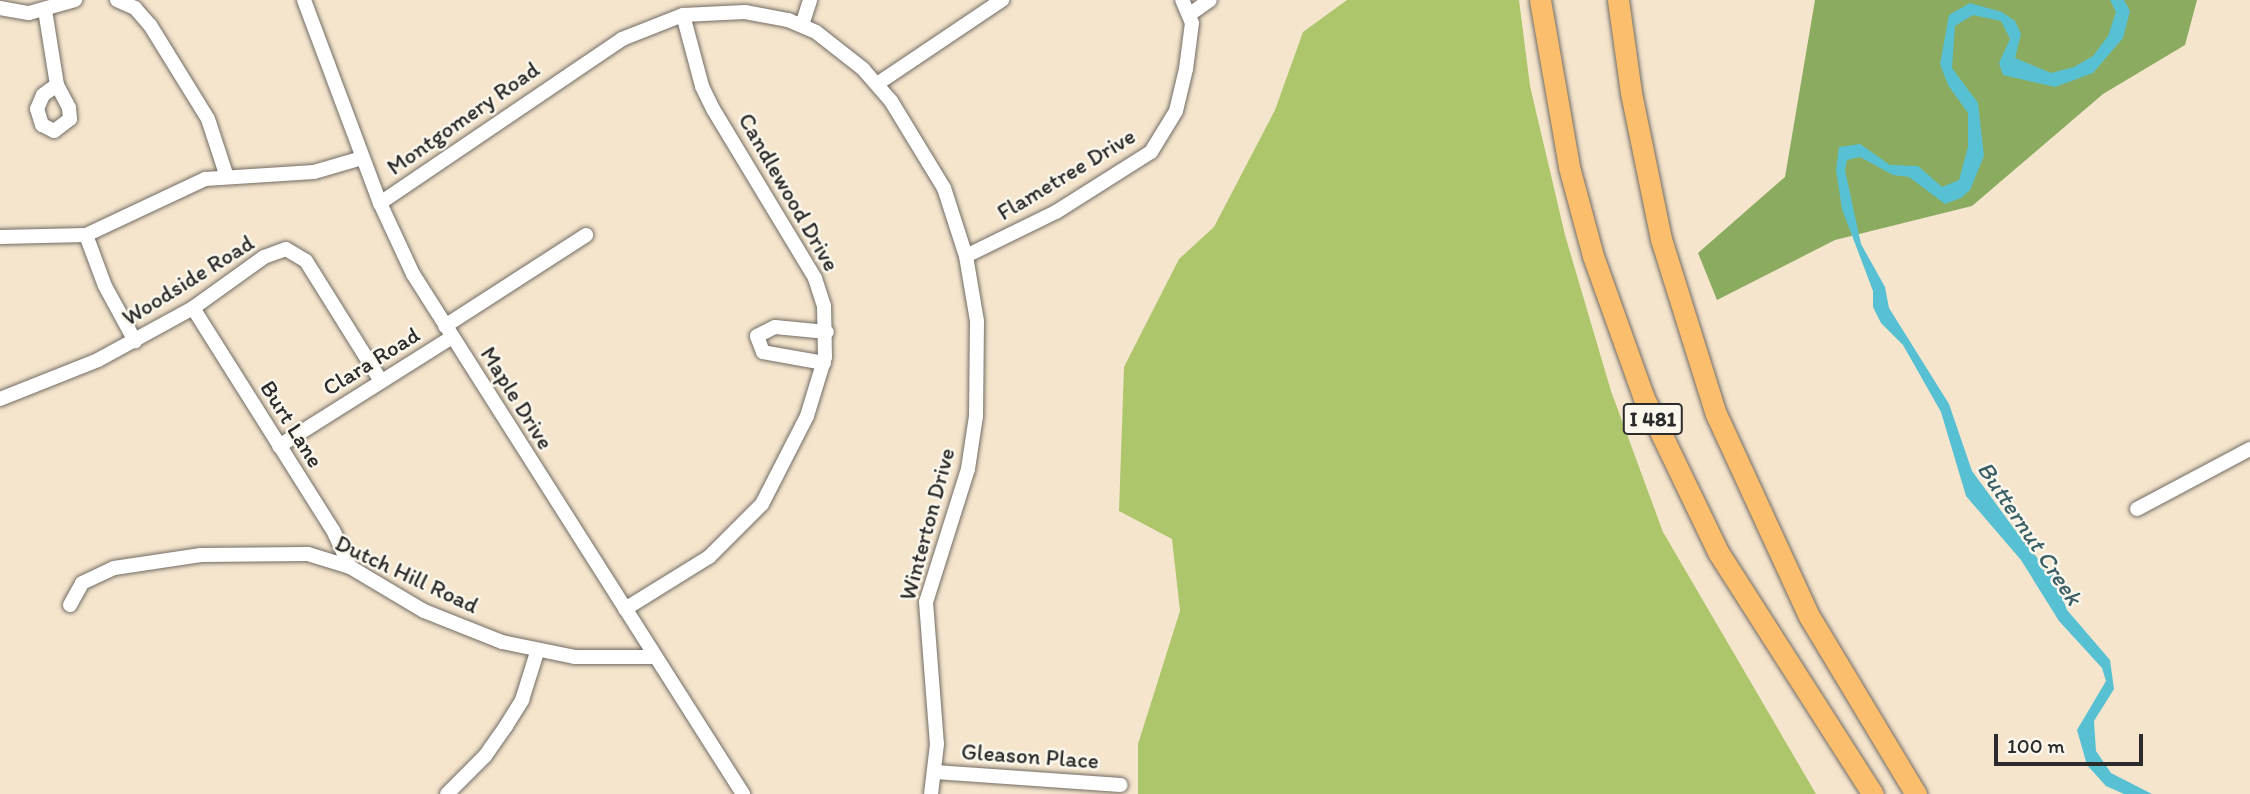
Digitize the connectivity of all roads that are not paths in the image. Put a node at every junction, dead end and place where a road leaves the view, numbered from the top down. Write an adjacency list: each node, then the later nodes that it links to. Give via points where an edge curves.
1 (75, 0): 11 (street)
2 (117, 0): 19 (street, via 135,8 150,25 208,118)
3 (303, 0): 18 (street, Maple Drive)
4 (810, 0): 14 (street)
5 (1002, 0): 16 (street)
6 (1182, 0): 12 (street)
7 (1210, 0): 12 (street)
8 (1541, 0): 45 (highway, I 481, via 1569,167 1592,256 1643,396 1718,552)
9 (1618, 0): 46 (highway, I 481, via 1633,106 1661,239 1716,414 1814,627)
10 (0, 8): 11 (street, via 11,12)
11 (45, 10): 17 (street)
12 (1190, 14): 24 (street, Flametree Drive, via 1176,111 1150,152 1056,212)
13 (683, 15): 14 (street, Winterton Drive, via 745,12); 15 (street, Winterton Drive, via 622,39); 27 (street, Candlewood Drive, via 713,110 816,278)
14 (802, 25): 16 (street, Winterton Drive, via 842,50)
15 (573, 69): 20 (street, Montgomery Road)
16 (877, 84): 24 (street, Winterton Drive, via 921,145 944,188)
17 (57, 85)
18 (362, 158): 19 (street, via 314,172); 20 (street, Maple Drive)
19 (226, 174): 21 (street, via 185,186 116,225)
20 (380, 203): 26 (street, Maple Drive, via 413,274)
21 (86, 235): 23 (street); 28 (street, via 105,286)
22 (586, 235): 26 (street, Clara Road)
23 (0, 237)
24 (966, 256): 40 (street, Winterton Drive, via 977,321 976,416 968,469 926,601)
25 (192, 308): 28 (street, Woodside Road); 30 (street, Woodside Road, via 264,257 281,249 297,252); 32 (street, Burt Lane)
26 (448, 331): 30 (street, Clara Road); 37 (street, Maple Drive)
27 (827, 332): 29 (street, Candlewood Drive); 29 (street, via 775,327 757,336 763,352)
28 (135, 341): 31 (street, Woodside Road)
29 (824, 363): 37 (street, Candlewood Drive, via 796,440 762,504 709,557)
30 (381, 381): 32 (street, Clara Road)
31 (0, 399)
32 (279, 446): 35 (street, Burt Lane)
33 (2250, 449): 34 (street)
34 (2137, 509)
35 (350, 567): 36 (street, Dutch Hill Road, via 308,554 266,552 150,561 101,571 75,590); 38 (street, Dutch Hill Road, via 424,611)
36 (70, 605)
37 (625, 609): 39 (street, Maple Drive)
38 (537, 652): 39 (street, Dutch Hill Road); 42 (street, via 522,700 506,726 485,756)
39 (656, 657): 43 (street, Maple Drive)
40 (936, 772): 41 (street, Gleason Place); 44 (street, Winterton Drive)
41 (1121, 785)
42 (447, 794)
43 (743, 794)
44 (931, 794)
45 (1872, 794)
46 (1916, 794)

